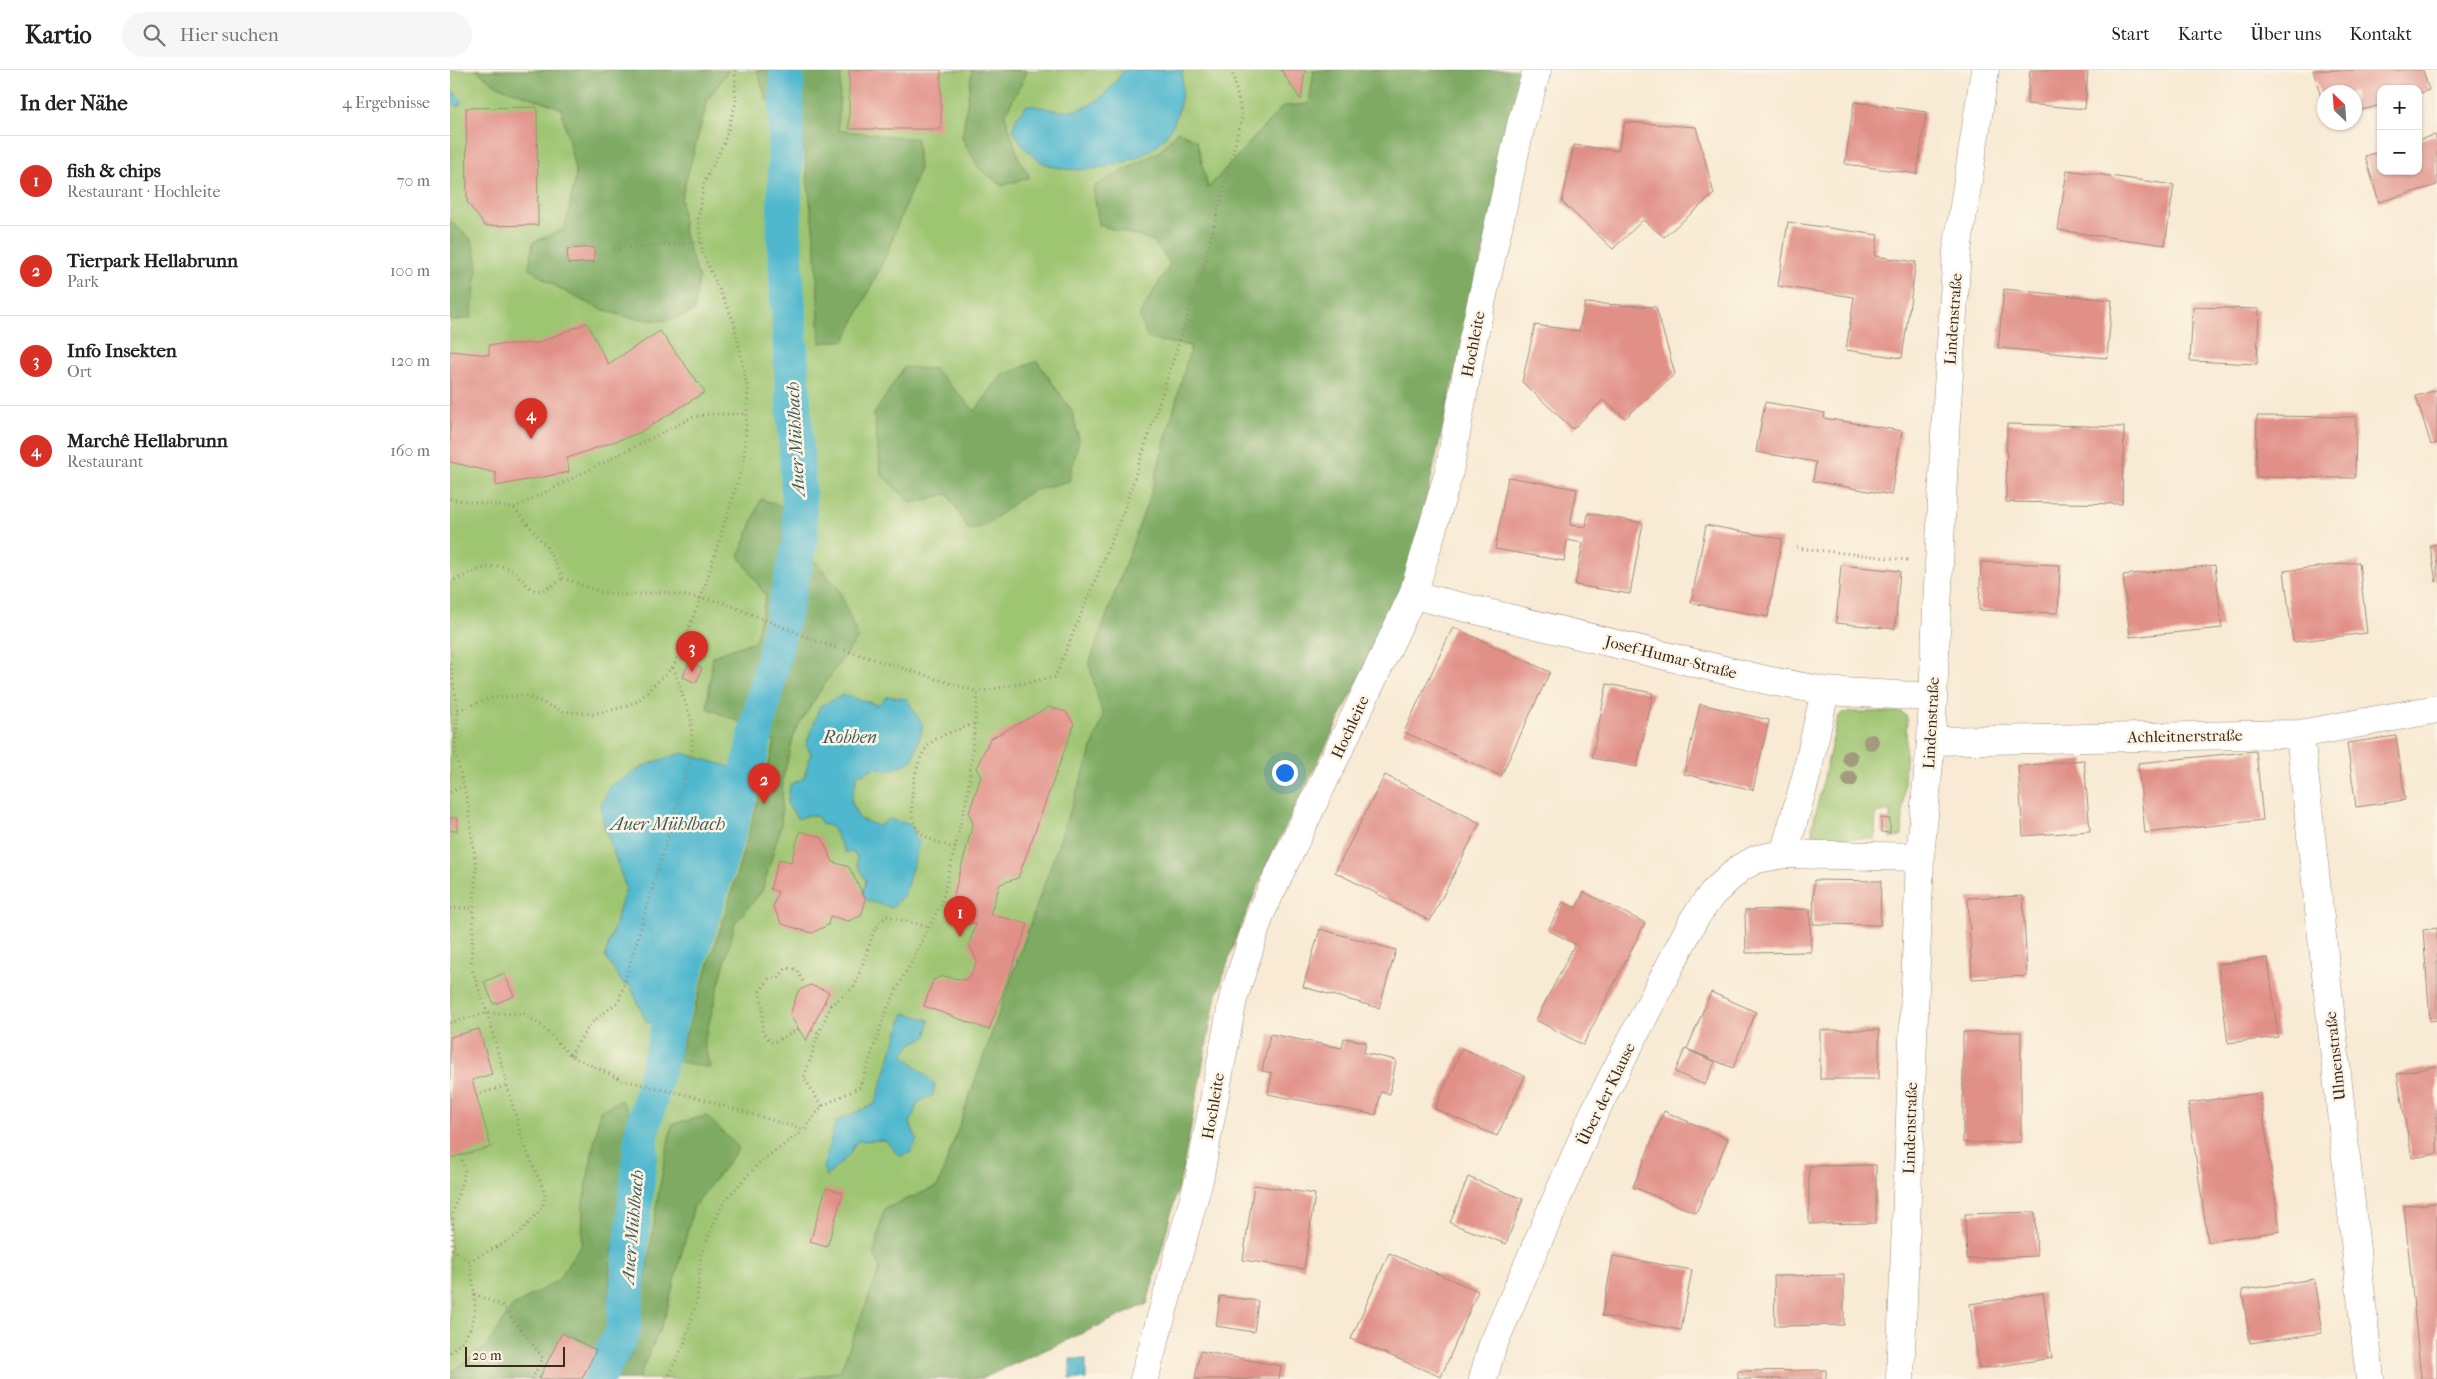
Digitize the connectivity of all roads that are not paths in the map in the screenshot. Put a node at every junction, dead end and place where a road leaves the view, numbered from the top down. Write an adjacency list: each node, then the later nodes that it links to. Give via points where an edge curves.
1 (1537, 70): 3 (street, Hochleite, via 1472,344 1449,472)
2 (1986, 70): 5 (street, Lindenstraße, via 1957,251)
3 (1413, 595): 4 (street, Josef-Humar-Straße, via 1766,680); 11 (street, Hochleite, via 1262,912 1233,999 1199,1180)
4 (1825, 691): 5 (street, Josef-Humar-Straße); 9 (street)
5 (1933, 697): 8 (street, Lindenstraße)
6 (2437, 710): 7 (street, Achleitnerstraße)
7 (2300, 734): 8 (street, Achleitnerstraße); 14 (street, Ulmenstraße)
8 (1932, 741): 10 (street, Lindenstraße)
9 (1784, 854): 10 (street, Über der Klause); 12 (street, Über der Klause, via 1757,858 1740,868 1712,894 1694,919 1593,1116 1492,1347)
10 (1920, 857): 13 (street, Lindenstraße)
11 (1144, 1379)
12 (1484, 1379)
13 (1900, 1379)
14 (2370, 1379)

